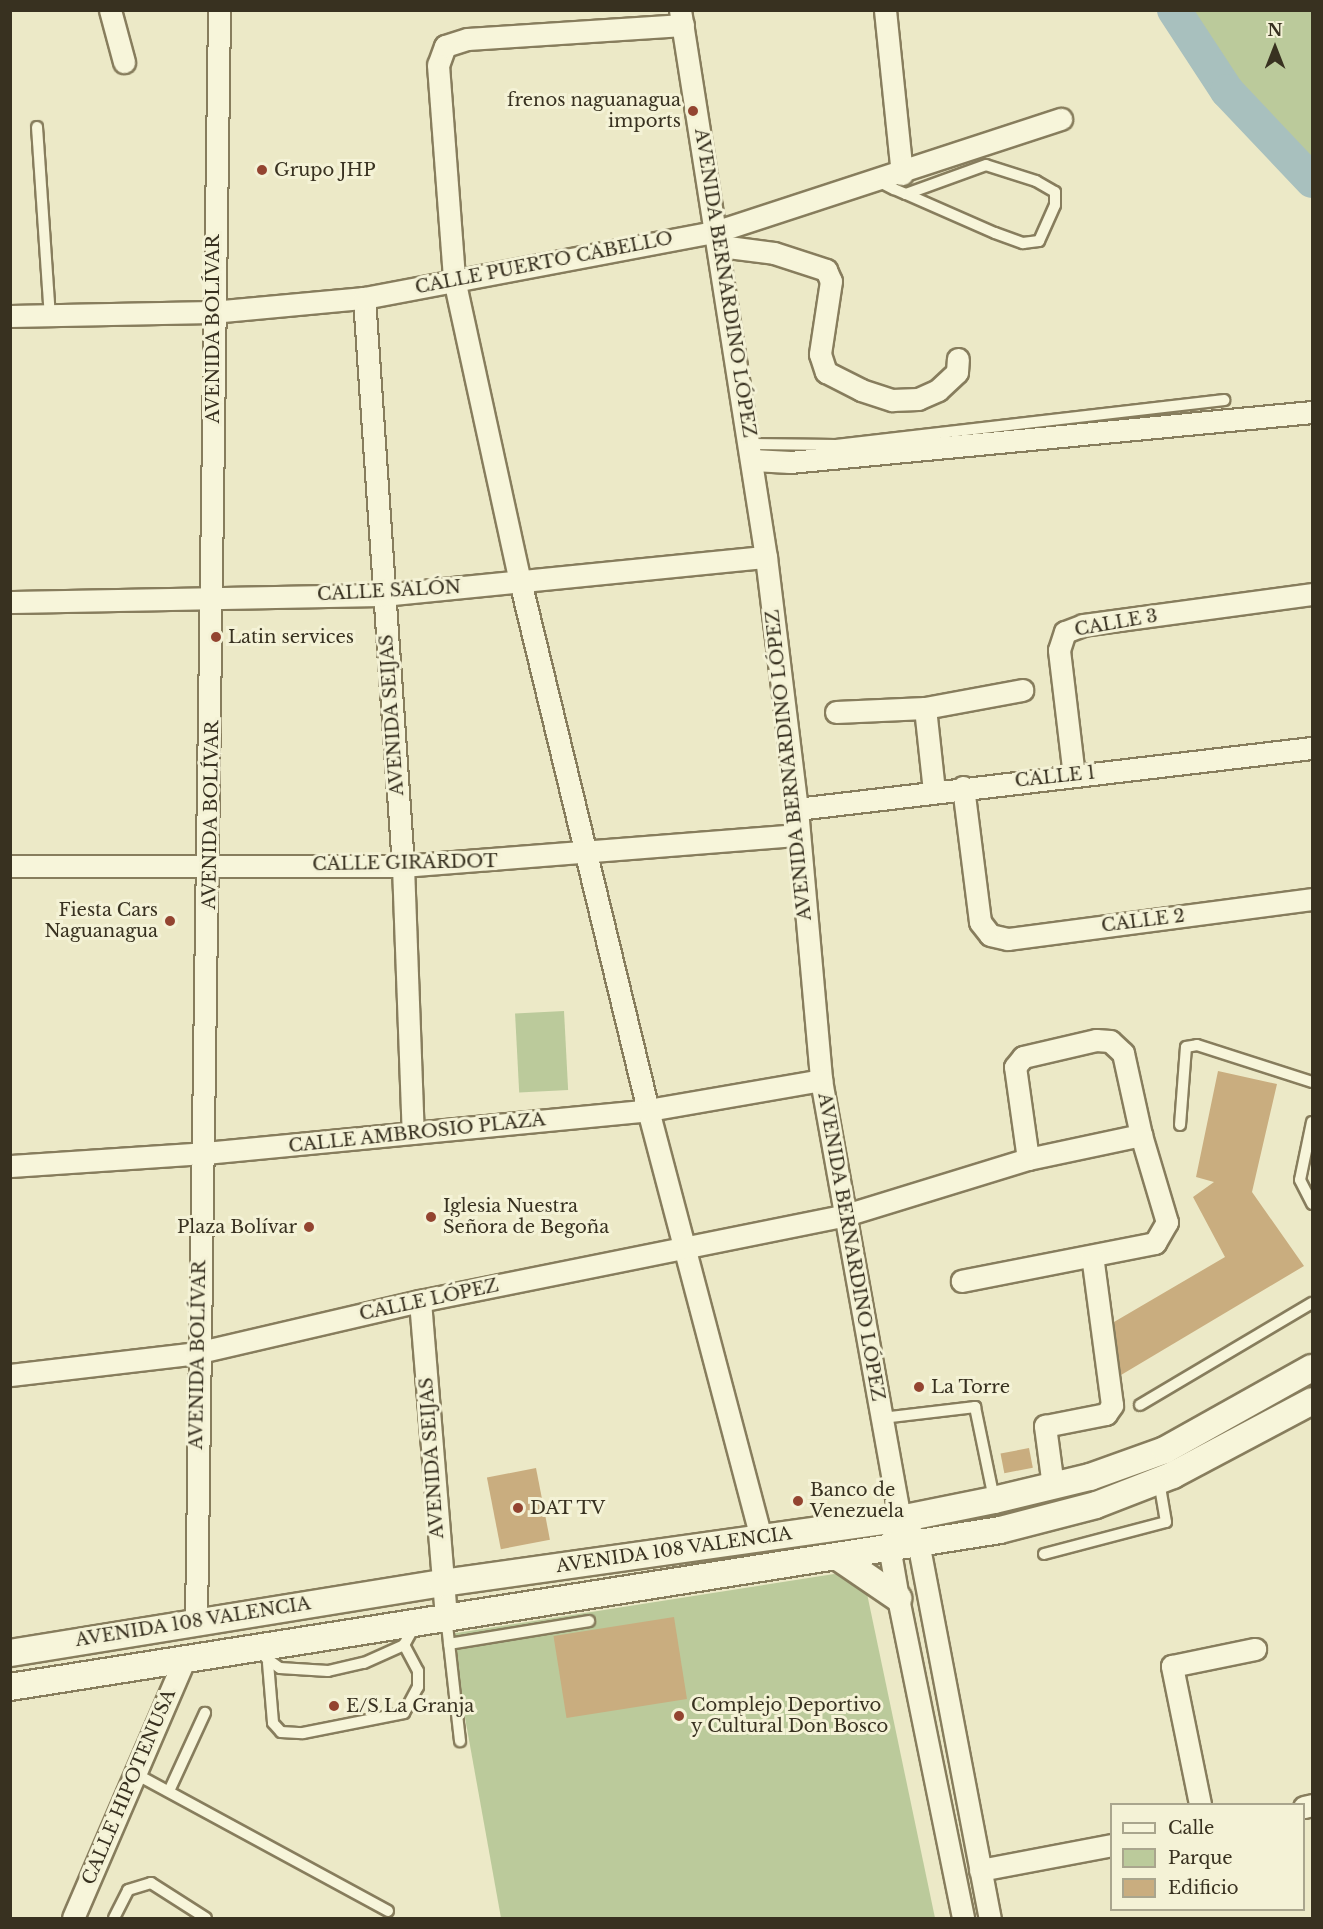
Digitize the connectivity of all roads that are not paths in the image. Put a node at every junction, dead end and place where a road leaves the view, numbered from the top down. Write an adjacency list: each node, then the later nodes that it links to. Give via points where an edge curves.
1 (110, 10): 5 (street)
2 (219, 10): 12 (street, AVENIDA BOLÍVAR)
3 (885, 10): 8 (street)
4 (682, 18): 9 (street, AVENIDA BERNARDINO LÓPEZ); 10 (street, via 467,39 445,46 438,65)
5 (124, 62)
6 (1061, 119): 8 (street, CALLE PUERTO CABELLO)
7 (37, 127): 14 (lane)
8 (904, 184): 8 (lane, via 1023,243 1039,242 1055,205 1055,192 1036,181 986,165); 9 (street, CALLE PUERTO CABELLO, via 878,181)
9 (719, 239): 10 (street, CALLE PUERTO CABELLO); 15 (street, via 826,270 831,281 820,354 826,372 861,390 892,400 918,399 938,390 957,372); 18 (street, AVENIDA BERNARDINO LÓPEZ)
10 (454, 279): 11 (street, CALLE PUERTO CABELLO); 20 (street)
11 (364, 298): 12 (street, CALLE PUERTO CABELLO); 22 (street, AVENIDA SEIJAS)
12 (212, 312): 14 (street, CALLE PUERTO CABELLO); 23 (street, AVENIDA BOLÍVAR)
13 (10, 316): 14 (street, CALLE PUERTO CABELLO)
14 (50, 316)
15 (957, 359)
16 (1224, 400): 18 (lane)
17 (1312, 412): 18 (street, via 790,462)
18 (752, 452): 19 (street, AVENIDA BERNARDINO LÓPEZ)
19 (766, 557): 20 (street, CALLE SALÓN); 32 (street, AVENIDA BERNARDINO LÓPEZ)
20 (520, 581): 22 (street, CALLE SALÓN); 34 (street)
21 (1312, 594): 29 (street, CALLE 3, via 1083,625 1065,632 1059,650)
22 (383, 595): 23 (street, CALLE SALÓN); 37 (street, AVENIDA SEIJAS)
23 (213, 596): 24 (street, CALLE SALÓN); 35 (street, AVENIDA BOLÍVAR)
24 (10, 602)
25 (1022, 690): 26 (street)
26 (925, 708): 27 (street); 31 (street)
27 (836, 712)
28 (1312, 748): 29 (street, CALLE 1)
29 (1074, 776): 30 (street, CALLE 1)
30 (963, 787): 31 (street, CALLE 1); 38 (street, CALLE 2, via 980,922 990,935 1008,939)
31 (934, 791): 32 (street, CALLE 1)
32 (797, 808): 33 (street, AVENIDA BERNARDINO LÓPEZ)
33 (798, 835): 34 (street, CALLE GIRARDOT); 39 (street, AVENIDA BERNARDINO LÓPEZ)
34 (586, 856): 37 (street, CALLE GIRARDOT); 41 (street)
35 (210, 865): 36 (street, CALLE GIRARDOT); 37 (street, CALLE GIRARDOT); 46 (street, AVENIDA BOLÍVAR)
36 (10, 866)
37 (403, 866): 44 (street, AVENIDA SEIJAS)
38 (1312, 899)
39 (821, 1080): 41 (street, CALLE AMBROSIO PLAZA); 50 (street, AVENIDA BERNARDINO LÓPEZ)
40 (1312, 1082): 43 (lane, via 1197,1045 1186,1047)
41 (648, 1110): 44 (street, CALLE AMBROSIO PLAZA); 51 (street)
42 (1312, 1122): 49 (lane, via 1300,1180)
43 (1180, 1125)
44 (413, 1133): 46 (street, CALLE AMBROSIO PLAZA)
45 (1141, 1135): 47 (street, CALLE LÓPEZ); 47 (street, via 1123,1053 1110,1041 1096,1040 1023,1057 1015,1067); 52 (street, via 1167,1222 1155,1243)
46 (205, 1153): 48 (street, CALLE AMBROSIO PLAZA); 56 (street, AVENIDA BOLÍVAR)
47 (1028, 1159): 50 (street, CALLE LÓPEZ)
48 (10, 1166)
49 (1312, 1204)
50 (846, 1215): 51 (street, CALLE LÓPEZ); 61 (street, AVENIDA BERNARDINO LÓPEZ)
51 (686, 1245): 54 (street, CALLE LÓPEZ); 66 (street)
52 (1092, 1256): 53 (street); 63 (street, via 1112,1405 1106,1414 1061,1419 1045,1426)
53 (962, 1281)
54 (420, 1301): 56 (street, CALLE LÓPEZ); 71 (street, AVENIDA SEIJAS)
55 (1312, 1303): 60 (lane)
56 (196, 1353): 58 (street, CALLE LÓPEZ); 74 (street, AVENIDA BOLÍVAR)
57 (1312, 1368): 63 (street, AVENIDA 108 VALENCIA, via 1165,1450)
58 (10, 1375)
59 (1312, 1401): 62 (street, AVENIDA 108 VALENCIA)
60 (1140, 1405)
61 (882, 1418): 64 (lane, via 975,1407); 65 (street, AVENIDA BERNARDINO LÓPEZ)
62 (1159, 1480): 67 (street, AVENIDA 108 VALENCIA, via 1096,1505 1011,1527); 69 (lane, via 1166,1522)
63 (1053, 1486): 64 (street, AVENIDA 108 VALENCIA)
64 (994, 1500): 65 (street, AVENIDA 108 VALENCIA)
65 (900, 1519): 66 (street, AVENIDA 108 VALENCIA); 67 (street); 68 (street)
66 (761, 1538): 71 (street, AVENIDA 108 VALENCIA)
67 (918, 1542): 68 (street, AVENIDA 108 VALENCIA); 90 (street)
68 (890, 1546): 70 (street, AVENIDA 108 VALENCIA); 72 (street)
69 (1044, 1554)
70 (838, 1557): 72 (street); 73 (street, AVENIDA 108 VALENCIA)
71 (442, 1583): 73 (street, AVENIDA SEIJAS); 74 (street, AVENIDA 108 VALENCIA)
72 (898, 1598): 95 (street)
73 (446, 1616): 75 (street, AVENIDA 108 VALENCIA); 77 (lane)
74 (196, 1620): 80 (street, AVENIDA 108 VALENCIA)
75 (418, 1620): 78 (lane); 81 (street, AVENIDA 108 VALENCIA)
76 (589, 1622): 77 (lane)
77 (449, 1644): 85 (lane)
78 (404, 1645): 81 (lane, via 364,1663 328,1671); 81 (lane, via 418,1671 418,1687 404,1713 303,1733 281,1732 273,1723)
79 (1255, 1649): 88 (street, via 1172,1666)
80 (10, 1653)
81 (264, 1654): 82 (street, AVENIDA 108 VALENCIA)
82 (186, 1656): 83 (street, AVENIDA 108 VALENCIA); 86 (street, CALLE HIPOTENUSA)
83 (10, 1687)
84 (205, 1713): 87 (lane)
85 (460, 1741)
86 (134, 1773): 87 (lane); 92 (street, CALLE HIPOTENUSA)
87 (170, 1789): 91 (lane)
88 (1200, 1803)
89 (1110, 1845): 90 (street)
90 (980, 1870): 96 (street)
91 (388, 1911)
92 (73, 1918)
93 (114, 1918): 94 (lane, via 128,1890 151,1883)
94 (206, 1918)
95 (963, 1918)
96 (990, 1918)

